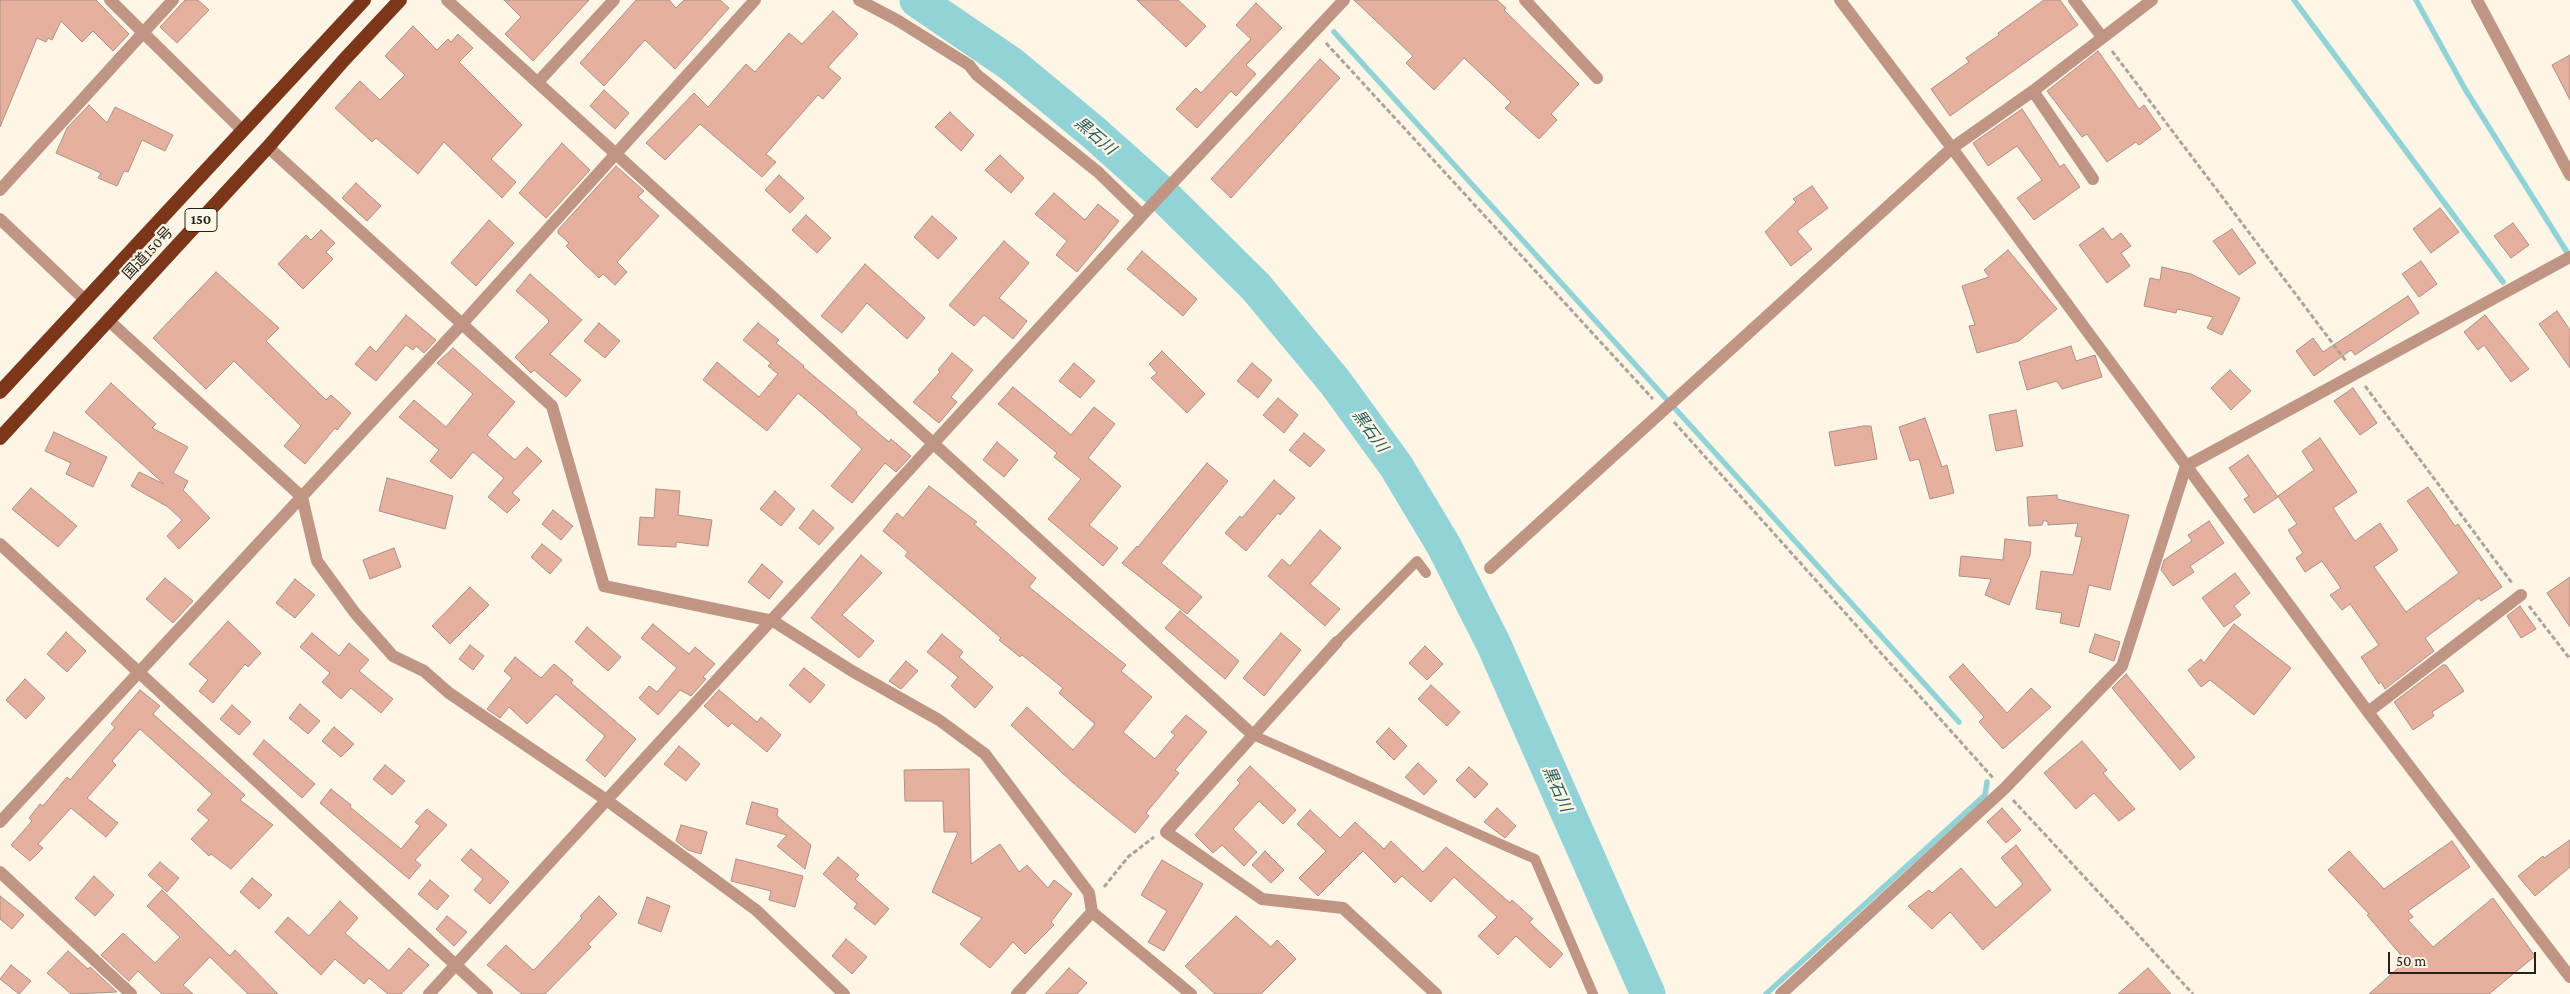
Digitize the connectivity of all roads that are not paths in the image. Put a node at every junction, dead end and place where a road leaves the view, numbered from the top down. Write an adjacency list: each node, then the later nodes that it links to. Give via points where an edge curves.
1 (110, 0): 15 (street)
2 (173, 0): 15 (street)
3 (364, 0): 20 (highway, 国道150号 / 150)
4 (400, 0): 21 (highway, 国道150号 / 150)
5 (447, 0): 18 (street)
6 (614, 0): 18 (street)
7 (755, 0): 23 (street)
8 (859, 0): 27 (street, via 969,65 976,75)
9 (1344, 0): 27 (street)
10 (1525, 0): 17 (street)
11 (1840, 0): 22 (street)
12 (2074, 0): 16 (street)
13 (2152, 0): 16 (street)
14 (2477, 0): 24 (street)
15 (142, 33): 20 (street); 26 (street)
16 (2102, 37): 19 (street)
17 (1597, 78)
18 (538, 82): 23 (street)
19 (2033, 92): 22 (street); 25 (street)
20 (242, 130): 30 (highway, 国道150号 / 150)
21 (268, 147): 31 (highway, 国道150号 / 150); 32 (street)
22 (1952, 148): 36 (street); 39 (street)
23 (616, 154): 32 (street); 35 (street)
24 (2570, 175)
25 (2093, 179)
26 (0, 190)
27 (1145, 212): 35 (street)
28 (0, 219): 30 (street)
29 (2570, 257): 36 (street)
30 (86, 300): 33 (highway, 国道150号 / 150)
31 (108, 320): 34 (highway, 国道150号 / 150); 37 (street)
32 (461, 325): 37 (street); 42 (street, via 552,406 604,586)
33 (0, 392)
34 (0, 438)
35 (934, 444): 42 (street); 46 (street)
36 (2186, 466): 45 (street); 61 (street, via 2122,666 2004,789)
37 (302, 496): 44 (street); 47 (street, via 317,561 355,613 393,656 424,671 449,693)
38 (0, 544): 44 (street)
39 (1490, 568)
40 (1426, 573): 43 (lane, via 1417,561)
41 (2521, 595): 45 (street)
42 (773, 621): 47 (street); 50 (street, via 939,720 985,754 1089,893)
43 (1337, 642): 46 (street)
44 (140, 673): 48 (street); 51 (street)
45 (2368, 712): 52 (street)
46 (1253, 735): 59 (street, via 1166,832 1262,899 1343,908); 60 (lane, via 1535,859)
47 (605, 799): 51 (street); 56 (street, via 756,910)
48 (0, 822)
49 (0, 872): 53 (street)
50 (1092, 912): 57 (street); 58 (street)
51 (455, 965): 54 (street); 55 (street)
52 (2570, 977)
53 (131, 994)
54 (429, 994)
55 (487, 994)
56 (844, 994)
57 (1017, 994)
58 (1191, 994)
59 (1436, 994)
60 (1593, 994)
61 (1781, 994)

